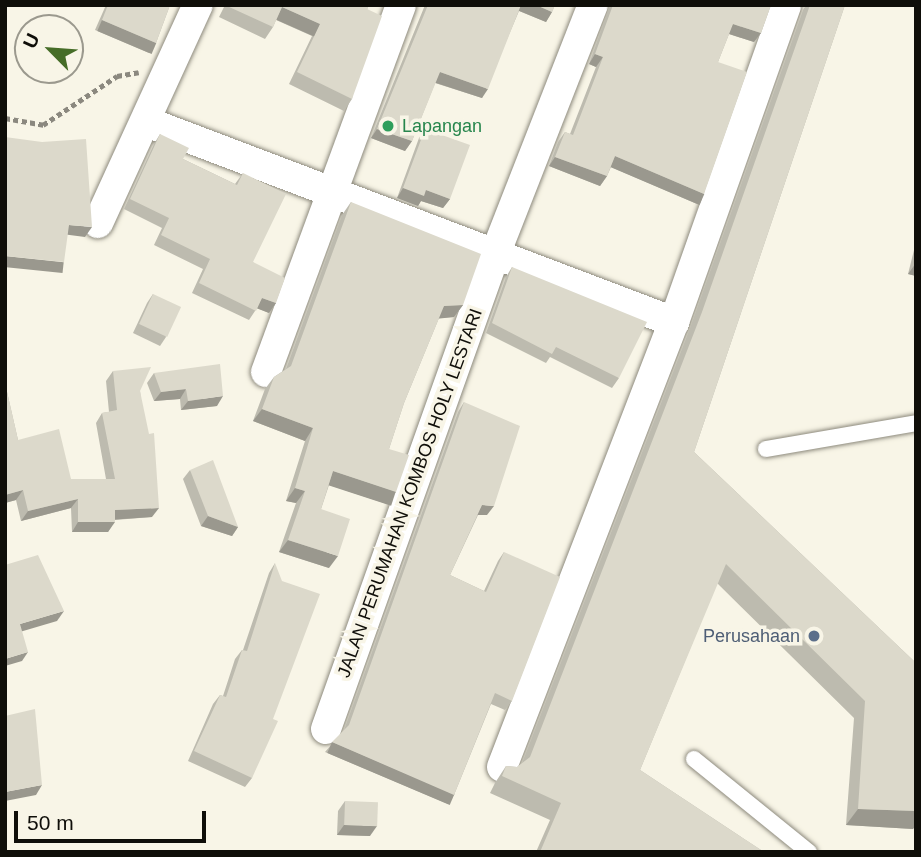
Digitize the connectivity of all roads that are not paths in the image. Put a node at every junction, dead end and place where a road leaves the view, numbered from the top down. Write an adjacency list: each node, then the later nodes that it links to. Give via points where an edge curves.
1 (198, 5): 5 (street)
2 (401, 5): 6 (street)
3 (593, 5): 8 (street, JALAN PERUMAHAN KOMBOS HOLY LESTARI)
4 (786, 5): 9 (street)
5 (147, 122): 6 (street); 7 (street)
6 (330, 196): 8 (street); 10 (street)
7 (98, 223)
8 (494, 257): 9 (street); 13 (street, JALAN PERUMAHAN KOMBOS HOLY LESTARI)
9 (674, 322): 15 (street)
10 (266, 372)
11 (916, 423): 12 (lane)
12 (766, 449)
13 (326, 729)
14 (694, 759): 16 (lane)
15 (502, 767)
16 (808, 852)

